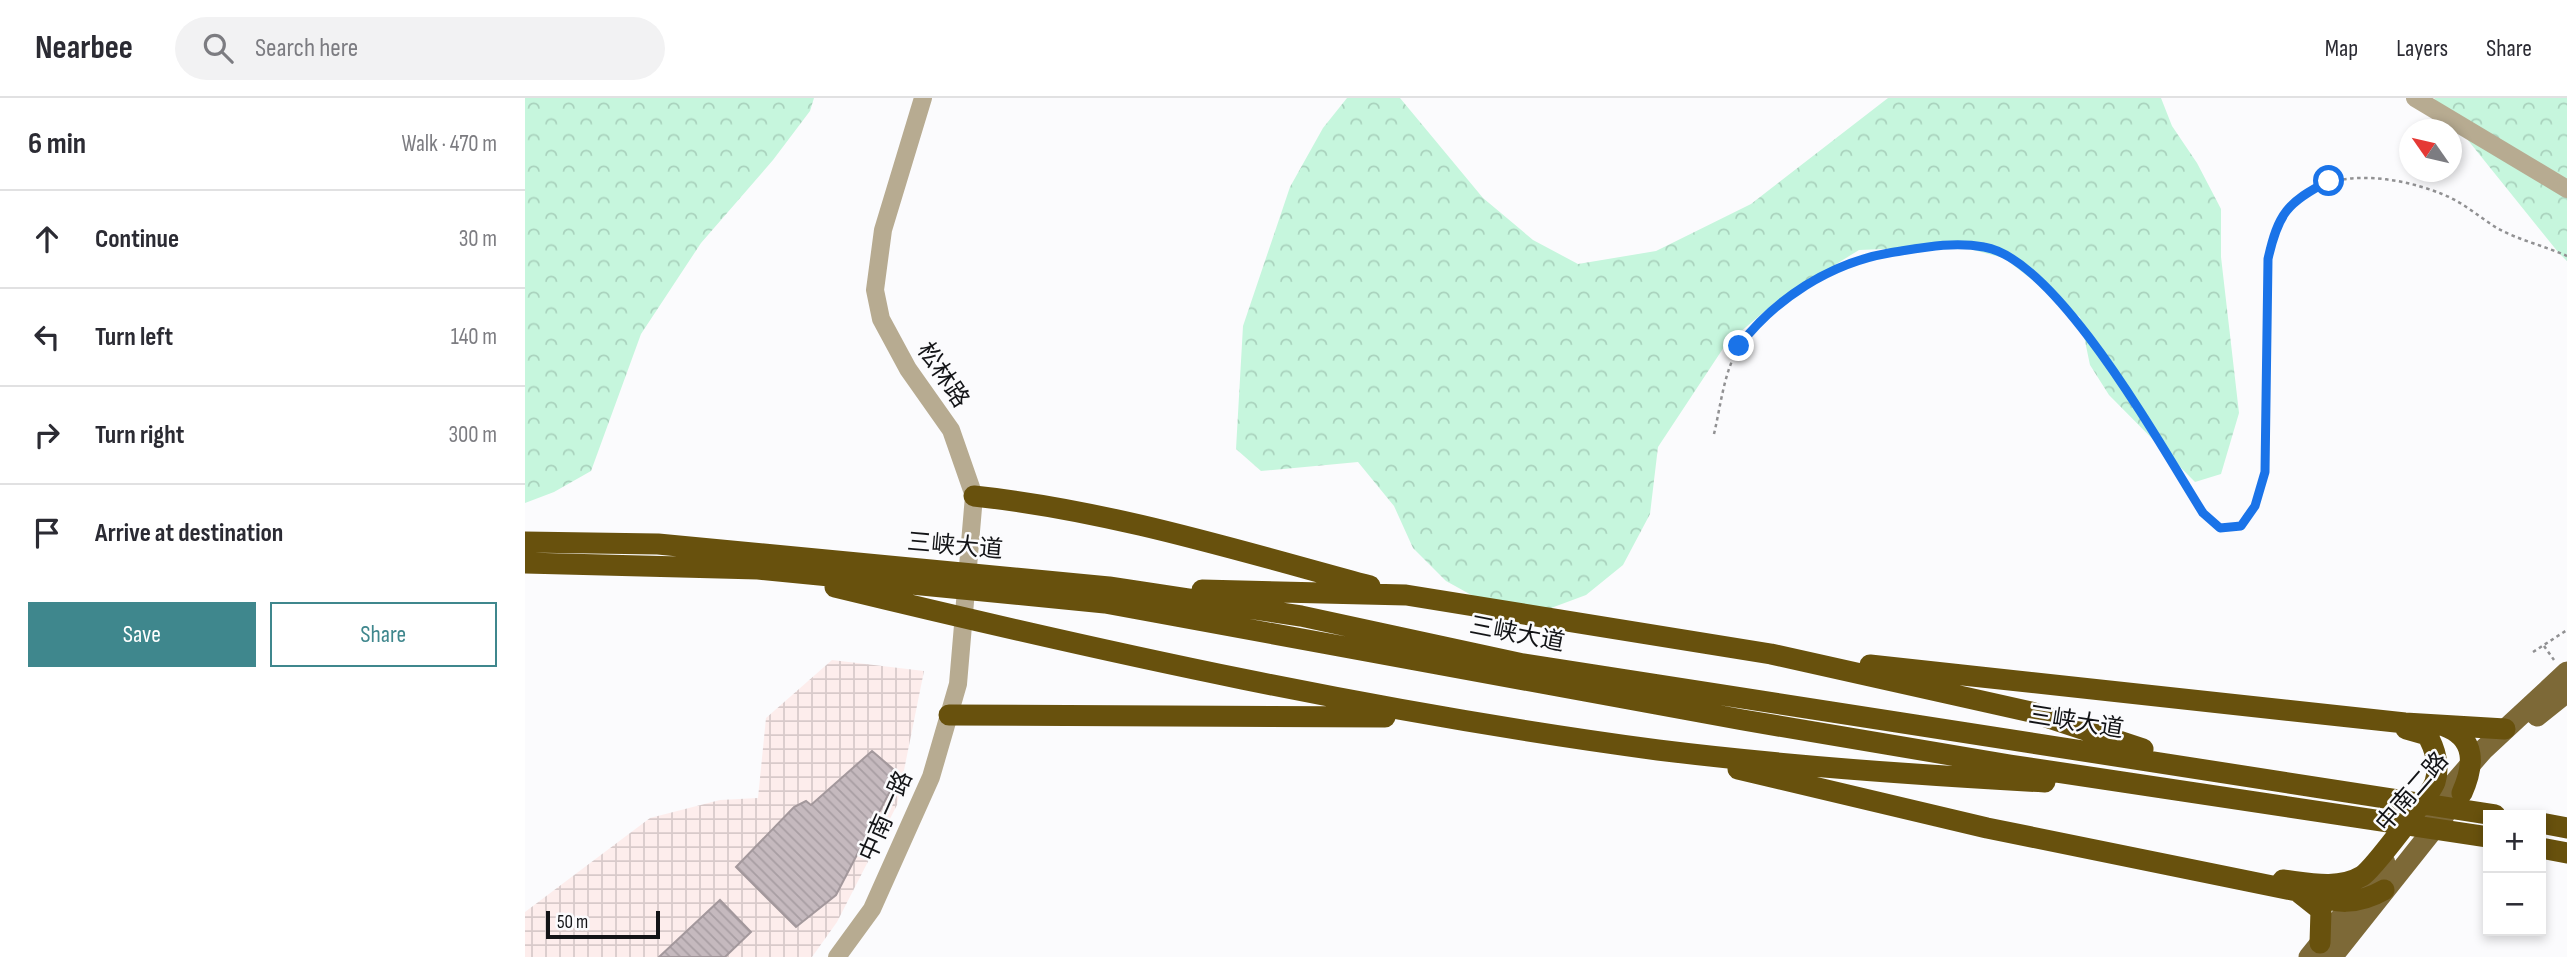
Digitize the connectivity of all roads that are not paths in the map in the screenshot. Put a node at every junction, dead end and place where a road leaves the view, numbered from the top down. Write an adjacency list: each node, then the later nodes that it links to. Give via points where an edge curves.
1 (923, 98): 4 (street, 松林路, via 883,230 876,290 881,319 908,369 951,430)
2 (2415, 98): 3 (street)
3 (2567, 189)
4 (974, 496): 9 (highway, via 1019,501 1186,537); 12 (street, 松林路)
5 (525, 542): 6 (highway, 三峡大道, via 657,544)
6 (758, 561): 7 (highway, 三峡大道); 8 (highway, 三峡大道); 15 (highway, via 1090,649)
7 (525, 563)
8 (1107, 595): 9 (highway); 21 (highway, 三峡大道, via 1301,616 1524,664); 22 (highway, 三峡大道, via 1743,720)
9 (1406, 595): 10 (highway)
10 (1771, 654): 16 (highway); 21 (highway, via 2031,712)
11 (2567, 672): 18 (main road, 中南二路)
12 (958, 684): 14 (street, 中南一路)
13 (2567, 692): 23 (main road, 中南二路, via 2528,723)
14 (949, 715): 15 (highway); 35 (street, 中南一路, via 931,777 872,909)
15 (1463, 719): 19 (highway)
16 (2366, 719): 17 (highway); 30 (highway, via 2427,735 2436,750 2436,771 2435,782 2363,876 2326,886)
17 (2440, 725): 18 (highway); 20 (highway, via 2464,738)
18 (2505, 729): 20 (main road, 中南二路)
19 (1658, 750): 22 (highway, via 1911,776); 30 (highway, via 1987,828)
20 (2471, 762): 23 (highway); 33 (main road, 中南二路)
21 (2202, 768): 24 (highway, 三峡大道)
22 (2179, 790): 27 (highway, 三峡大道)
23 (2462, 793): 31 (main road, 中南二路)
24 (2483, 813)
25 (2546, 824): 26 (highway)
26 (2567, 828)
27 (2483, 836)
28 (2546, 849): 29 (highway)
29 (2567, 853)
30 (2169, 865): 32 (highway)
31 (2384, 890): 33 (highway); 34 (main road, 中南二路)
32 (2297, 891): 33 (highway, via 2332,902); 34 (highway, via 2321,910)
33 (2353, 902): 34 (main road, 中南二路)
34 (2320, 952)
35 (837, 957)

